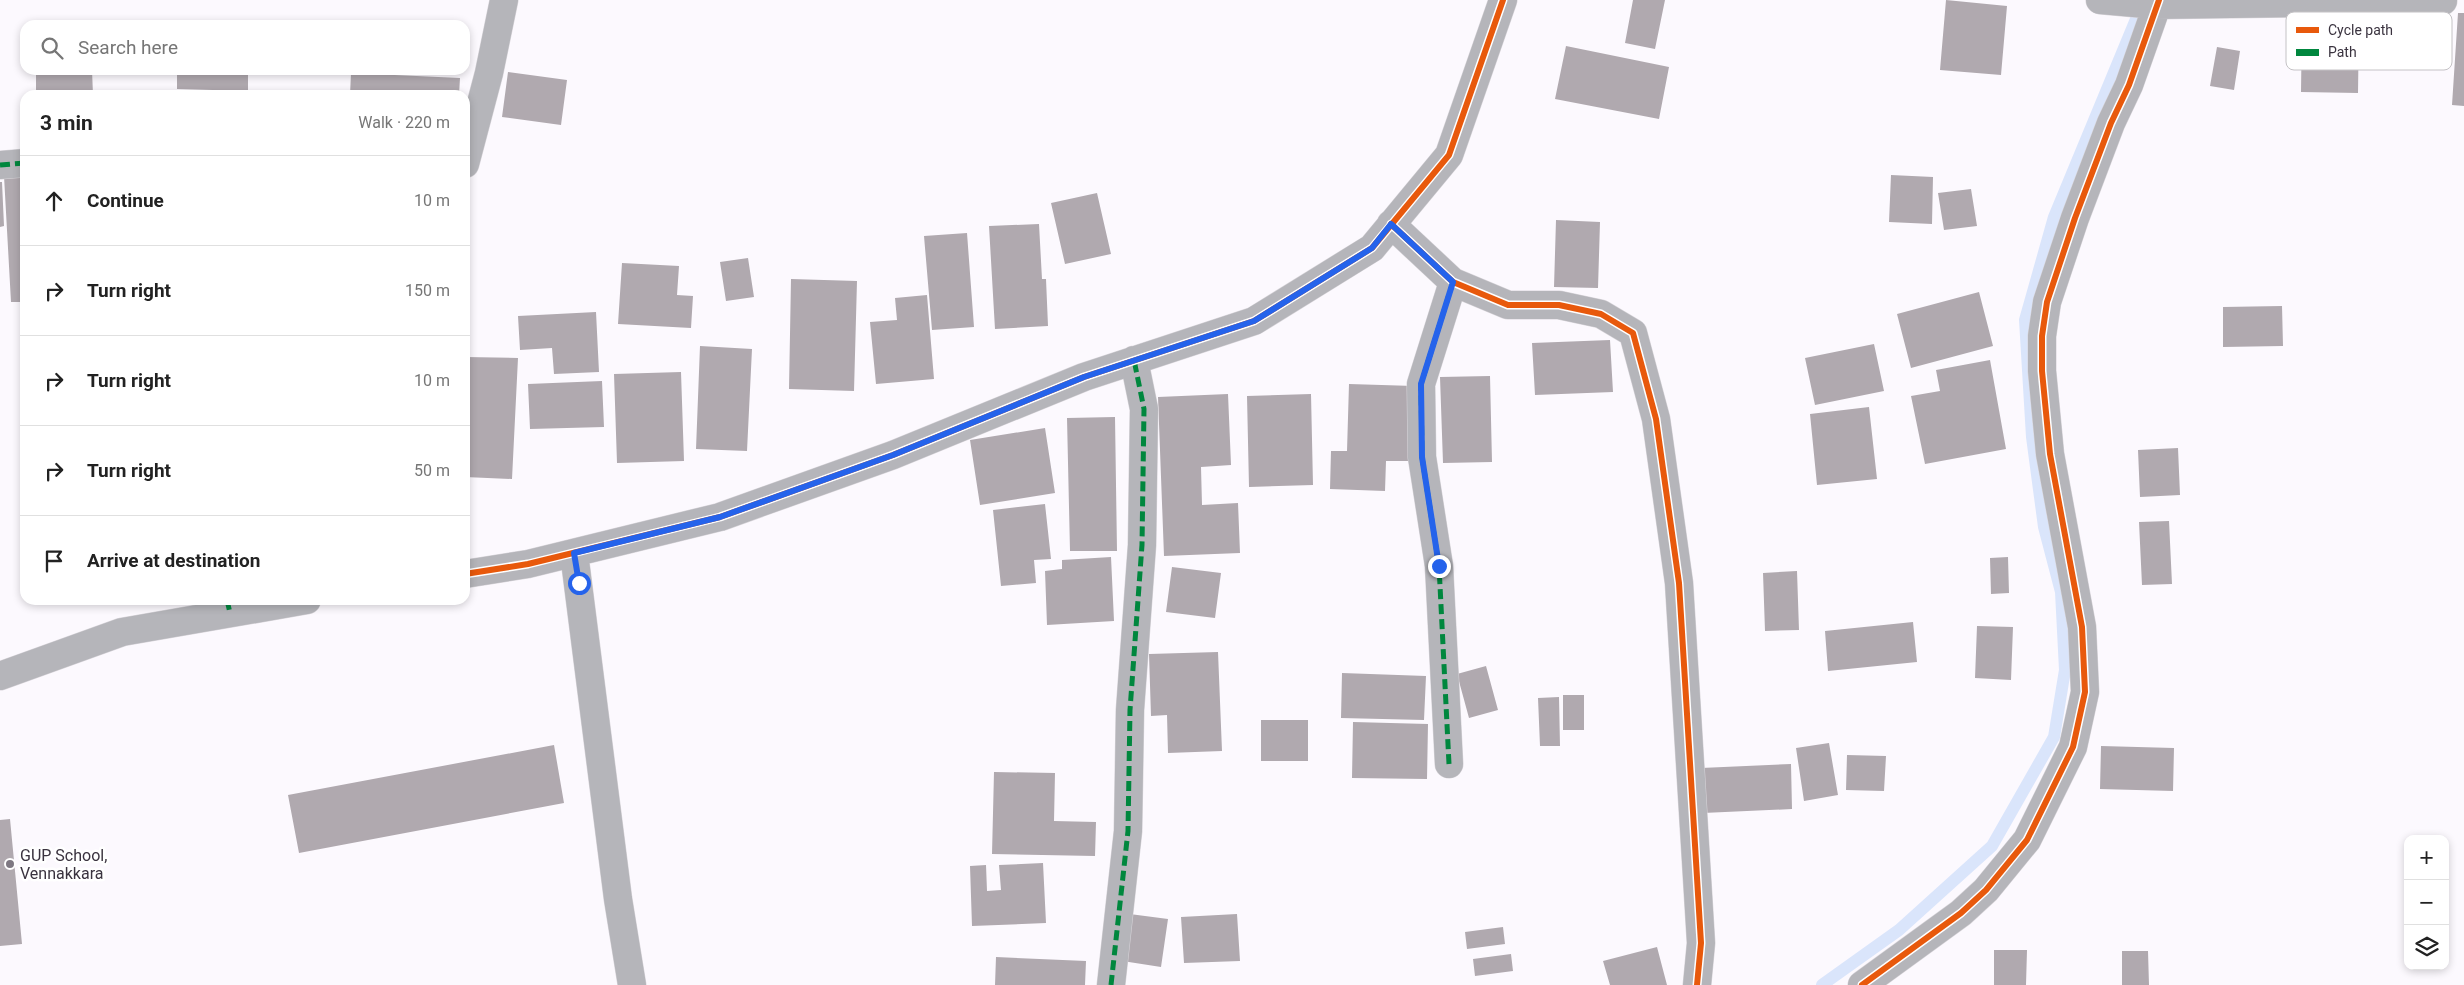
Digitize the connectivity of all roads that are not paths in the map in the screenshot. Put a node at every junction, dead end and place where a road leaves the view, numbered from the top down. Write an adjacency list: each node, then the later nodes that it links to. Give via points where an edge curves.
1 (504, 0): 6 (street)
2 (1503, 0): 9 (street, via 1449,155)
3 (2100, 0): 5 (street)
4 (2443, 1): 5 (street)
5 (2157, 3): 21 (street, via 2129,85 2075,218 2047,302 2042,336 2050,454 2082,627 2085,692 2073,747 2026,840 1986,890 1961,913)
6 (470, 145)
7 (20, 163): 8 (street)
8 (0, 165)
9 (1391, 224): 10 (street); 11 (street, via 1372,248 1254,321)
10 (1453, 282): 17 (street, via 1421,384 1422,457 1439,566); 20 (street, via 1508,305 1559,305 1602,314 1633,333 1656,419 1679,583 1702,943)
11 (1134, 360): 12 (street, via 1084,377 893,455 720,517); 19 (street, via 1144,410 1142,545 1130,710 1128,831)
12 (574, 553): 13 (street); 18 (street)
13 (470, 573)
14 (251, 605): 15 (street)
15 (229, 607): 16 (street, via 122,632)
16 (0, 676)
17 (1449, 764)
18 (632, 985)
19 (1111, 985)
20 (1698, 985)
21 (1862, 985)

